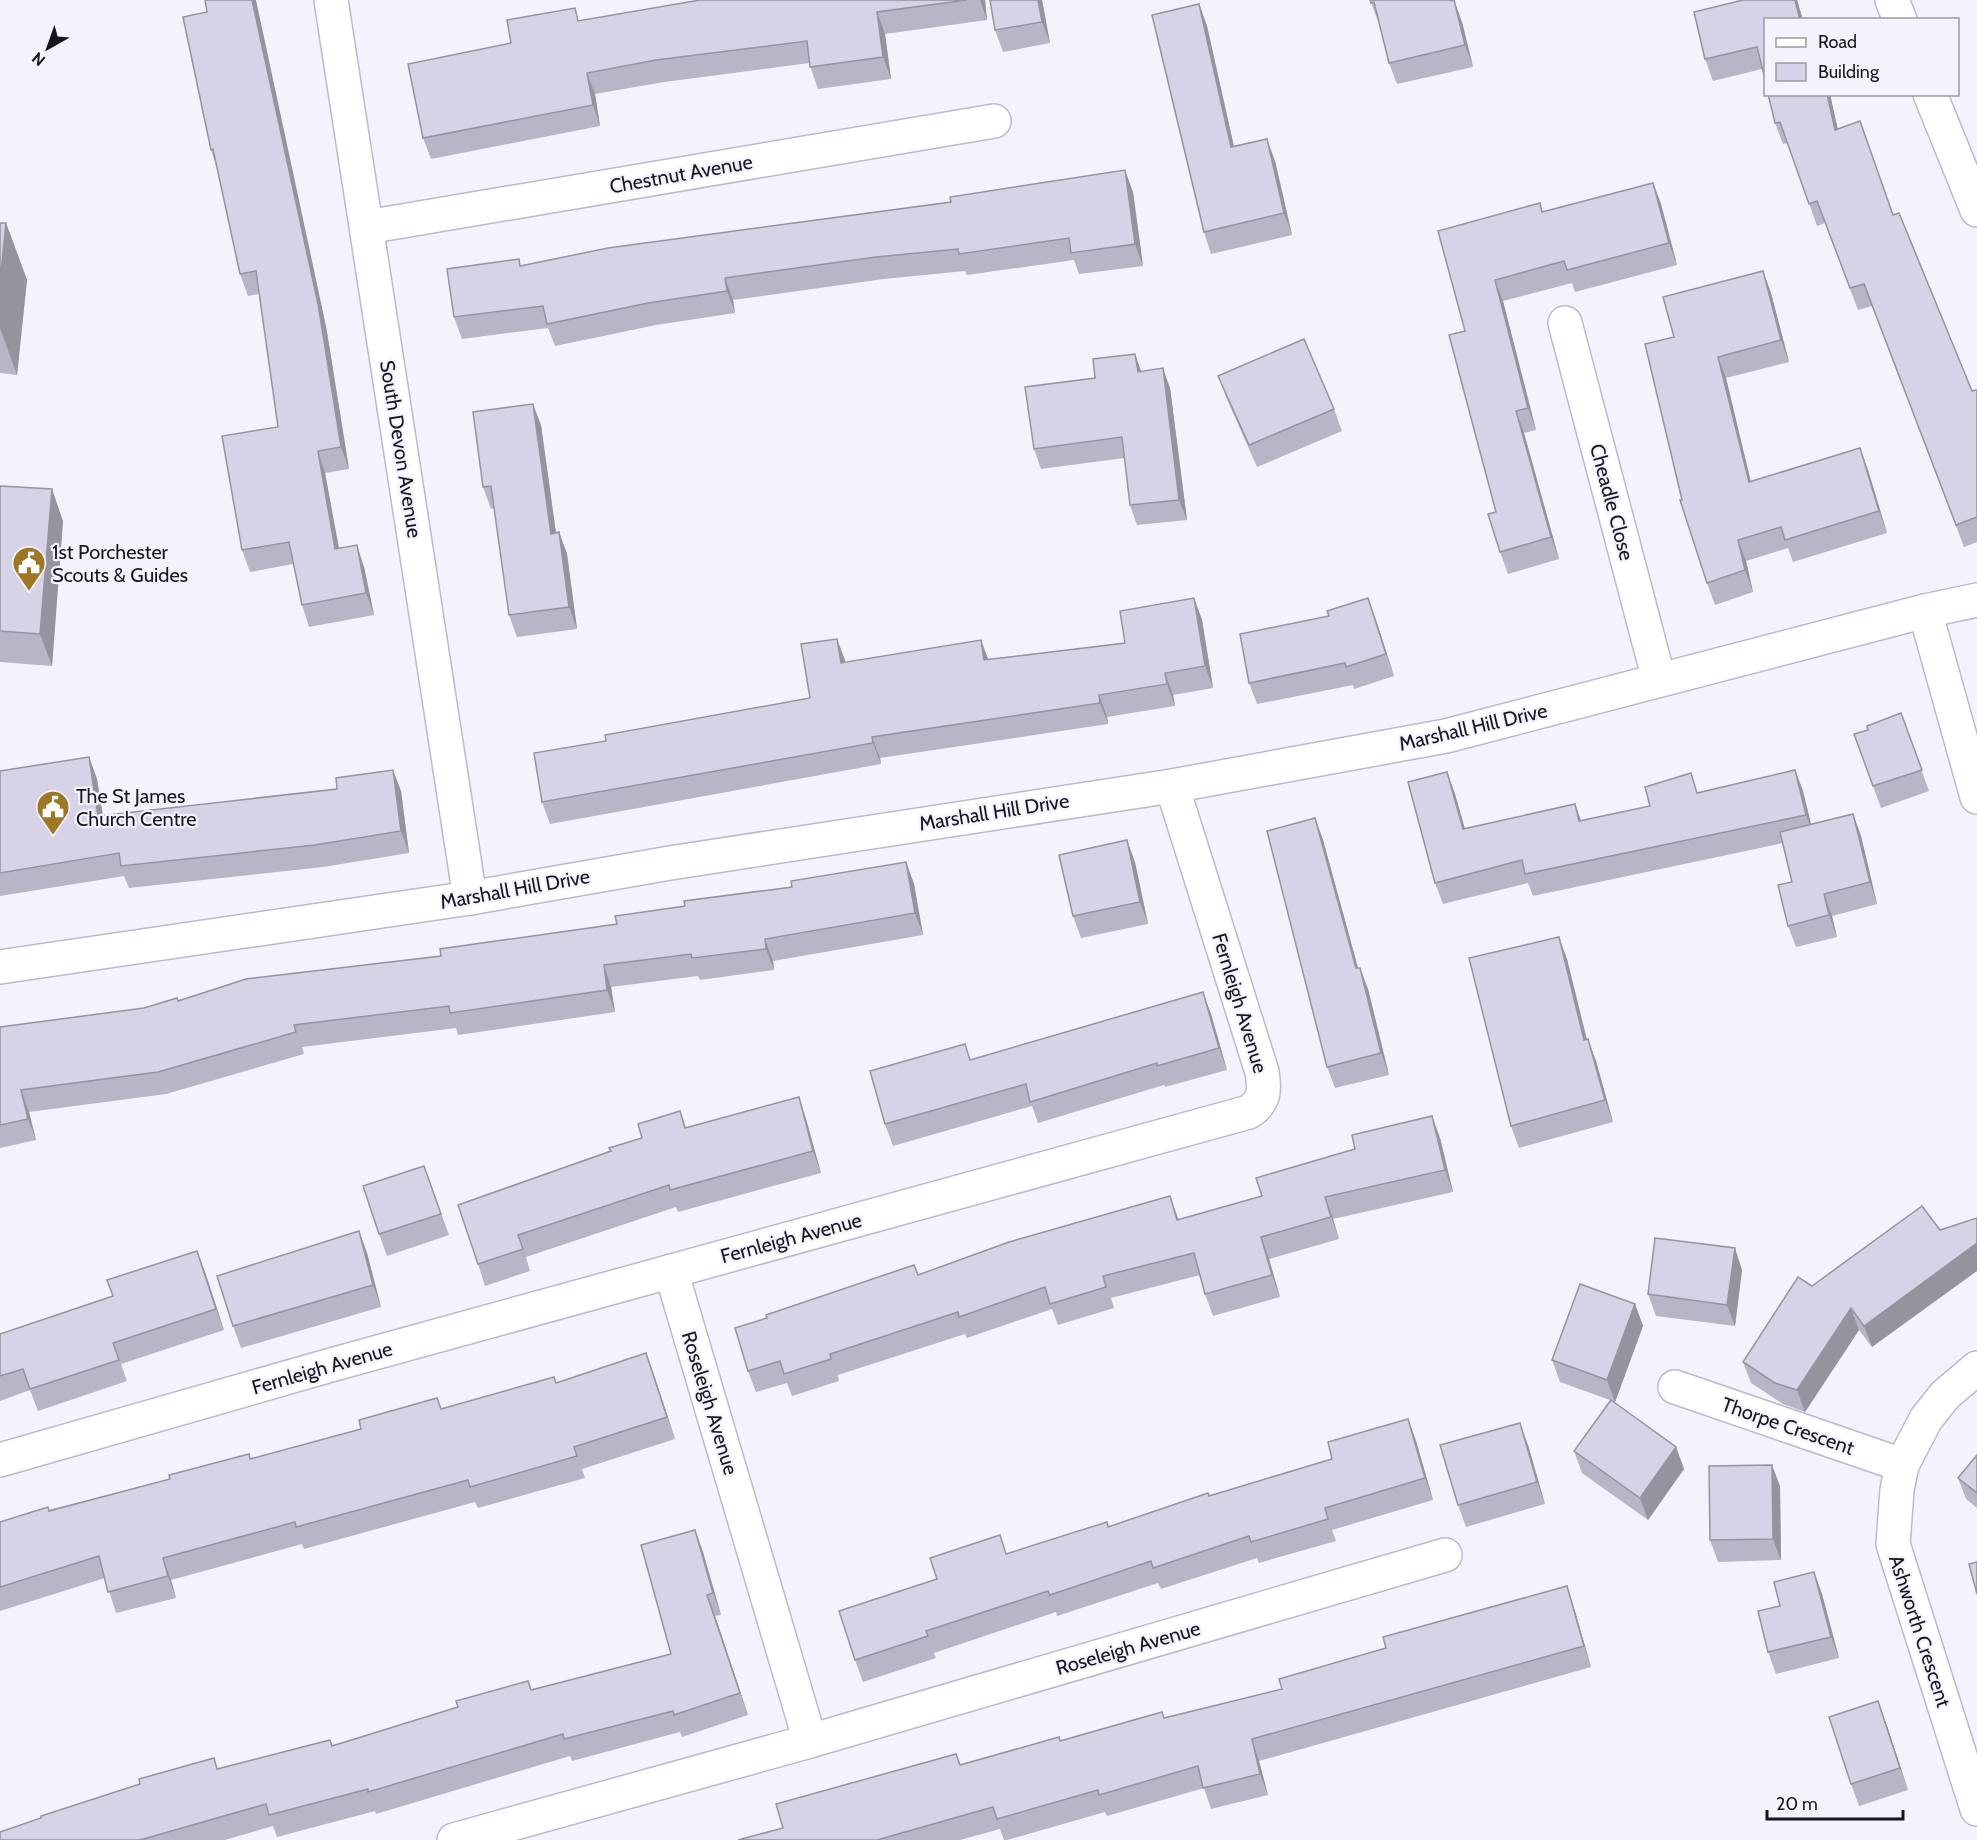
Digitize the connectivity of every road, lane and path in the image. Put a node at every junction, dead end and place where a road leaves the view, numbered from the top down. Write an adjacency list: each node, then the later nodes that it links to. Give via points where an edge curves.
1 (331, 0): 7 (street, South Devon Avenue)
2 (1892, 0): 3 (street)
3 (1899, 18)
4 (1931, 96): 6 (street)
5 (994, 121): 7 (street, Chestnut Avenue)
6 (1977, 210)
7 (367, 226): 14 (street, South Devon Avenue)
8 (1565, 323): 11 (street, Cheadle Close)
9 (1977, 600): 10 (street, Marshall Hill Drive)
10 (1925, 611): 11 (street, Marshall Hill Drive); 13 (street)
11 (1659, 680): 12 (street, Marshall Hill Drive, via 1446,736)
12 (1172, 786): 14 (street, Marshall Hill Drive, via 693,859); 16 (street, Fernleigh Avenue, via 1262,1072 1265,1089 1260,1104 1237,1115)
13 (1977, 797)
14 (470, 898): 15 (street, Marshall Hill Drive)
15 (0, 967)
16 (670, 1271): 19 (street, Fernleigh Avenue); 22 (street, Roseleigh Avenue)
17 (1977, 1368): 20 (street, Ashworth Crescent, via 1945,1395 1926,1419)
18 (1675, 1387): 20 (street, Thorpe Crescent)
19 (0, 1460)
20 (1902, 1465): 23 (street, Ashworth Crescent, via 1893,1544)
21 (1445, 1555): 22 (street, Roseleigh Avenue)
22 (810, 1741): 24 (street, Roseleigh Avenue)
23 (1977, 1809)
24 (454, 1840)

